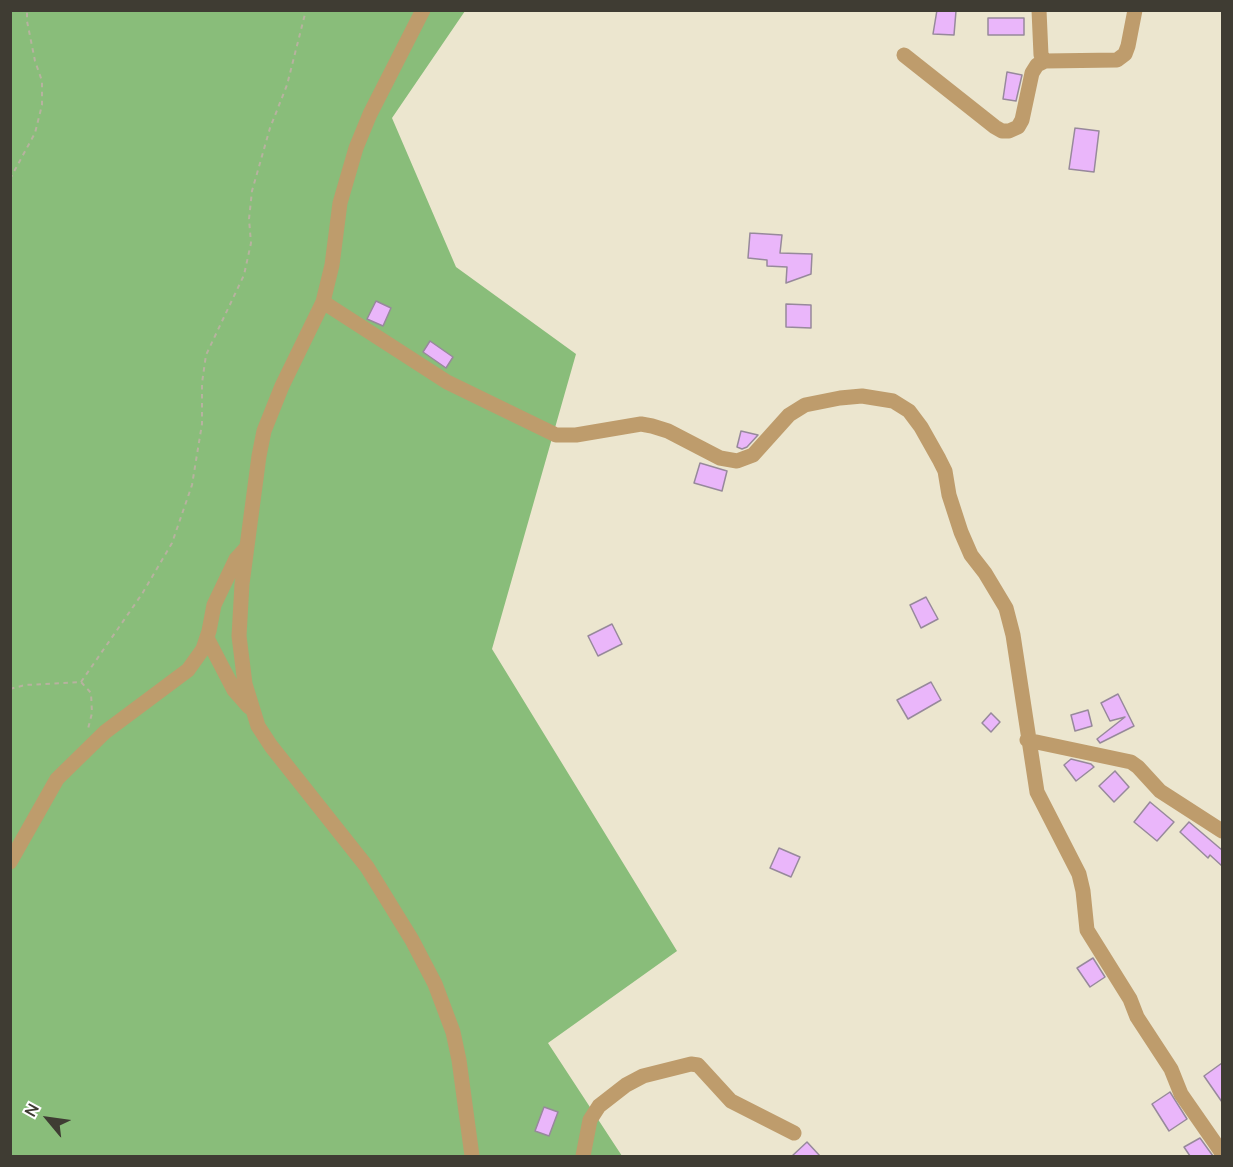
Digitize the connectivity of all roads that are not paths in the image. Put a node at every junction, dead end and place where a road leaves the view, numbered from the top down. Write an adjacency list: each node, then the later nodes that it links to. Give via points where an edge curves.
1 (423, 10): 6 (street, via 356,148 340,203)
2 (1039, 10): 5 (street, via 1041,55)
3 (1135, 10): 5 (street, via 1128,46 1117,60)
4 (904, 55): 5 (street, via 1002,131 1018,127 1032,73)
5 (1045, 61)
6 (323, 302): 7 (street, via 264,431); 10 (street, via 447,382 556,435 641,424 668,431 720,458 737,461 753,455 789,415 805,405 862,396 902,406 916,419 933,446 945,471 966,545 1005,608 1013,635)
7 (247, 546): 8 (street, via 236,559 214,605); 9 (street, via 239,636)
8 (207, 638): 9 (street, via 234,690); 12 (street, via 188,669 105,732 57,779)
9 (252, 709): 15 (street, via 271,746 367,867 435,984 453,1032)
10 (1027, 740): 11 (street, via 1131,762 1160,791); 14 (street, via 1037,792 1082,883 1087,930 1171,1069 1181,1094)
11 (1222, 831)
12 (10, 862)
13 (794, 1133): 16 (street, via 731,1101 698,1065 691,1064 643,1076 599,1106 590,1120)
14 (1222, 1153)
15 (472, 1156)
16 (583, 1156)

